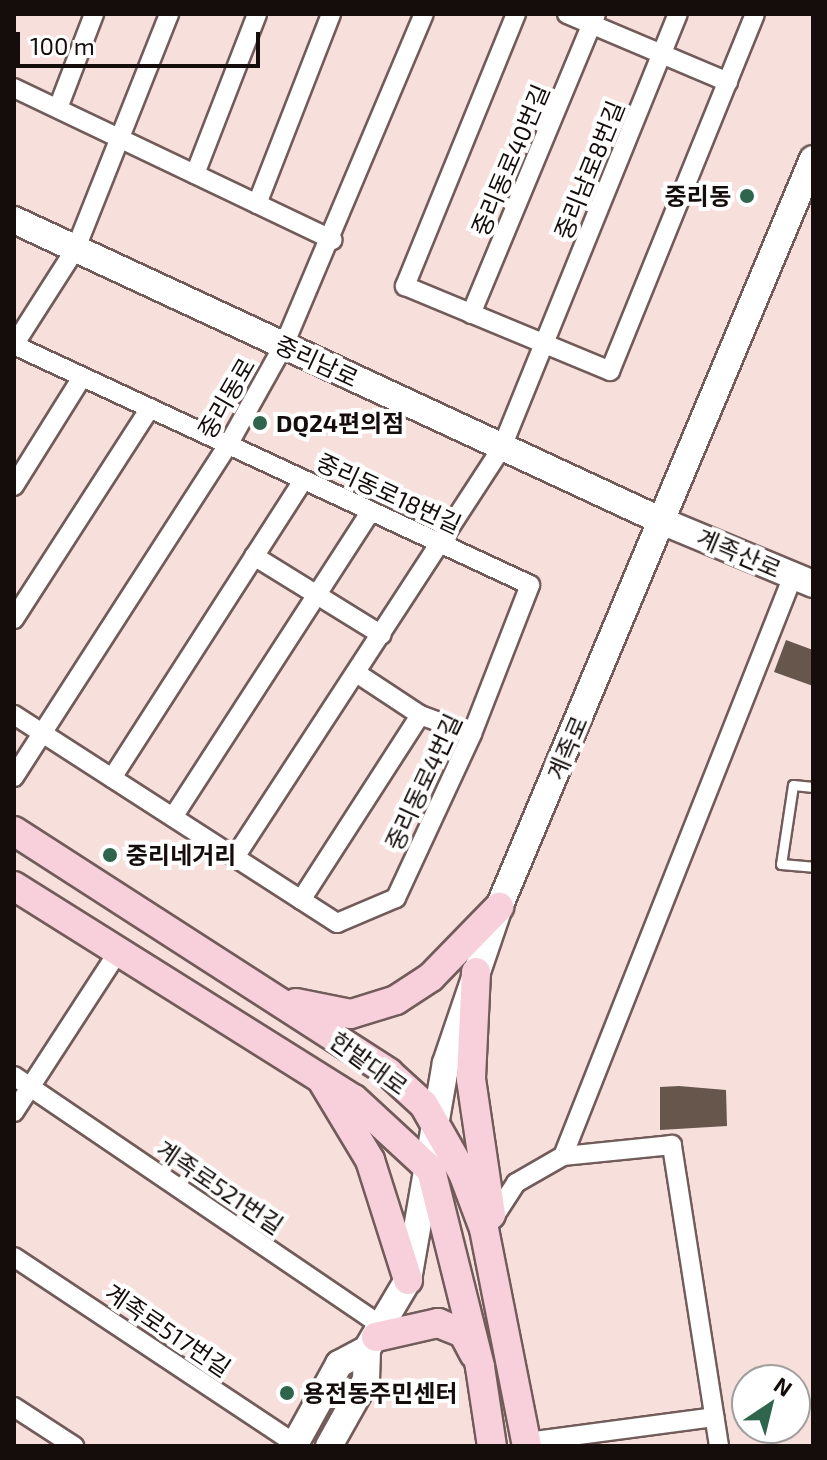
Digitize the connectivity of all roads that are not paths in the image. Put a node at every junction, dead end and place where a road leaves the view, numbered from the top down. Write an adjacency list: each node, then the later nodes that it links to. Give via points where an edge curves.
1 (94, 14): 14 (street)
2 (169, 14): 15 (street)
3 (257, 14): 17 (street)
4 (331, 14): 18 (street)
5 (424, 14): 20 (street, 중리동로)
6 (516, 14): 22 (street, 중리동로40번길, via 405,286)
7 (567, 14): 10 (street)
8 (678, 14): 11 (street, 중리남로8번길)
9 (755, 14): 12 (street)
10 (594, 19): 11 (street); 22 (street, 중리동로40번길)
11 (662, 54): 12 (street); 23 (street, 중리남로8번길)
12 (728, 82): 23 (street, via 610,371)
13 (14, 88): 14 (street)
14 (58, 108): 15 (street)
15 (120, 138): 17 (street); 21 (street)
16 (813, 159): 33 (main road, 계족로)
17 (195, 174): 18 (street)
18 (257, 204): 20 (street)
19 (14, 220): 21 (main road, 중리남로)
20 (333, 240): 25 (street, 중리동로)
21 (76, 248): 24 (street); 25 (main road, 중리남로)
22 (471, 314): 23 (street)
23 (544, 344): 29 (street, 중리남로8번길)
24 (14, 345): 26 (street, 중리동로18번길)
25 (284, 345): 28 (street, 중리동로); 29 (main road, 중리남로)
26 (82, 377): 27 (street, 중리동로18번길); 31 (street)
27 (150, 408): 28 (street, 중리동로18번길); 39 (street)
28 (228, 445): 30 (street, 중리동로18번길); 44 (street, 중리동로)
29 (502, 447): 33 (main road, 중리남로); 34 (street, 중리남로8번길)
30 (303, 480): 32 (street, 중리동로18번길); 35 (street)
31 (14, 486)
32 (371, 511): 34 (street, 중리동로18번길); 38 (street)
33 (664, 522): 36 (main road, 계족산로); 55 (main road, 계족로)
34 (441, 544): 37 (street, 중리동로18번길); 40 (street, 중리남로8번길)
35 (254, 556): 38 (street); 47 (street)
36 (803, 580): 64 (street)
37 (530, 585): 45 (street, 중리동로4번길)
38 (318, 594): 40 (street); 49 (street)
39 (14, 619)
40 (382, 635): 41 (street, 중리남로8번길)
41 (358, 674): 43 (street); 51 (street, 중리남로8번길)
42 (14, 715): 44 (street, 중리동로4번길)
43 (420, 715): 45 (street); 54 (street, 중리동로4번길)
44 (41, 733): 46 (street, 중리동로); 47 (street, 중리동로4번길)
45 (472, 734): 54 (street, 중리동로4번길, via 396,898 337,923)
46 (14, 777)
47 (112, 778): 49 (street, 중리동로4번길)
48 (813, 787): 52 (lane, via 793,785 781,864)
49 (173, 817): 51 (street, 중리동로4번길)
50 (14, 831): 57 (main road, 한밭대로)
51 (235, 857): 54 (street, 중리동로4번길)
52 (813, 867)
53 (14, 886): 56 (main road, 한밭대로)
54 (301, 900)
55 (499, 907): 57 (main road, via 431,977 396,1000 351,1014 316,1011); 58 (main road, 계족로)
56 (118, 952): 60 (main road, 한밭대로); 61 (street)
57 (226, 966): 63 (main road, 한밭대로, via 389,1073)
58 (476, 972): 63 (main road, 계족로, via 446,1063); 66 (main road, via 471,1079)
59 (14, 1076): 61 (street, 계족로521번길)
60 (320, 1078): 65 (main road, 한밭대로, via 370,1110); 68 (main road, via 370,1160)
61 (30, 1086): 62 (street); 70 (street, 계족로521번길)
62 (14, 1112)
63 (437, 1125): 65 (main road, 계족로); 69 (main road, 한밭대로, via 484,1229)
64 (563, 1156): 66 (street, via 516,1183); 73 (street, via 672,1145)
65 (431, 1170): 68 (main road, 계족로); 71 (main road)
66 (492, 1220): 69 (main road, via 500,1269)
67 (14, 1257): 75 (street, 계족로517번길)
68 (408, 1280): 70 (main road, 계족로)
69 (497, 1295): 74 (main road, 한밭대로)
70 (375, 1337): 71 (main road, via 413,1323 438,1323 463,1333); 75 (main road, 계족로, via 339,1364); 77 (main road, 계족로, via 366,1380)
71 (480, 1367): 78 (main road)
72 (14, 1407): 76 (street)
73 (714, 1417): 74 (street, 한밭대로); 79 (street)
74 (527, 1444)
75 (294, 1445)
76 (74, 1446)
77 (329, 1446)
78 (492, 1446)
79 (719, 1446)

